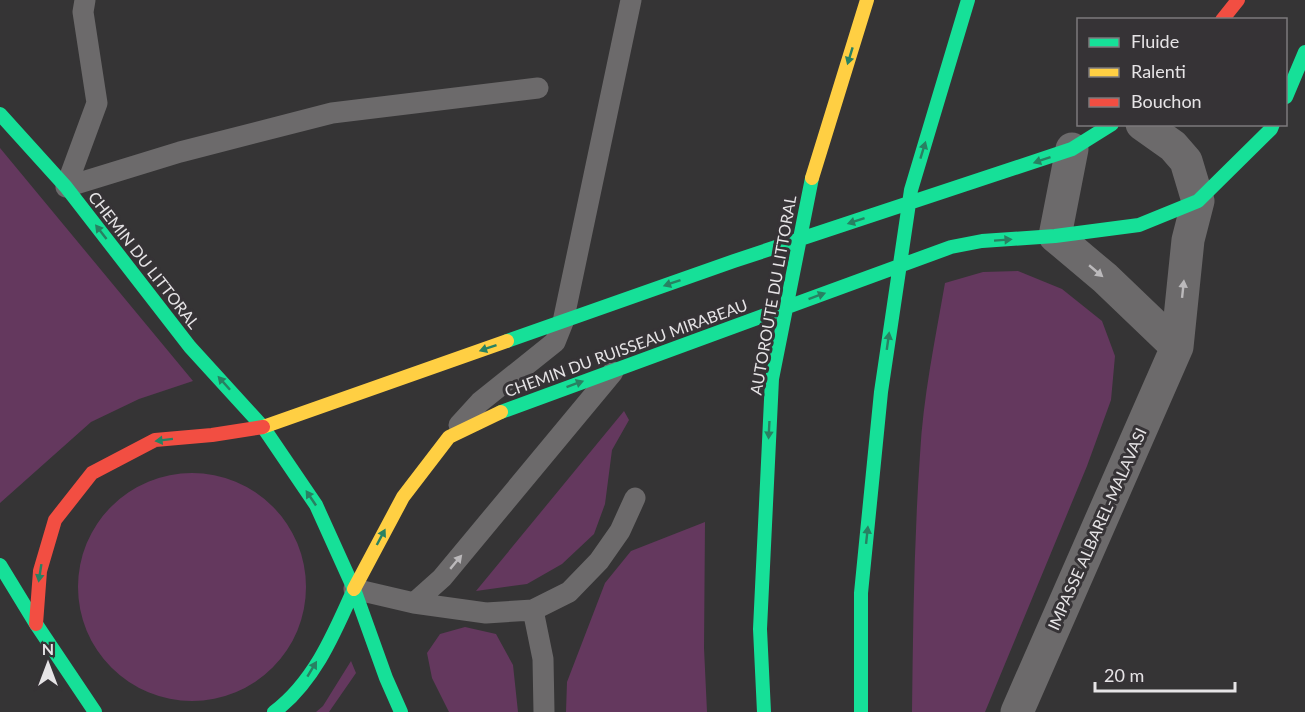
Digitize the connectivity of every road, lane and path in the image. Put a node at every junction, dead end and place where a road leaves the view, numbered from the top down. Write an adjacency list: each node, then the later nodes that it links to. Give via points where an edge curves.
1 (85, 0): 15 (lane, via 83,12 97,103)
2 (631, 0): 18 (lane)
3 (867, 0): 33 (main road, AUTOROUTE DU LITTORAL, one-way to 33, via 812,176 772,379 760,629)
4 (968, 0): 34 (main road, one-way to 4, via 861,593 881,392 911,190)
5 (1238, 0): 6 (main road)
6 (1224, 18)
7 (1305, 52): 9 (main road)
8 (538, 88): 15 (lane, via 332,113 180,152)
9 (1287, 95)
10 (0, 114): 15 (main road, CHEMIN DU LITTORAL)
11 (1109, 126): 14 (main road)
12 (1145, 126): 16 (street, via 1173,146 1186,161)
13 (1273, 126): 16 (main road, CHEMIN DU RUISSEAU MIRABEAU)
14 (1072, 149): 17 (street); 18 (main road, one-way to 18)
15 (66, 187): 21 (main road, CHEMIN DU LITTORAL, one-way to 15, via 190,347)
16 (1198, 201): 17 (main road, CHEMIN DU RUISSEAU MIRABEAU, via 1139,225); 19 (street, IMPASSE ALBAREL-MALAVASI, one-way to 16, via 1188,240)
17 (1055, 236): 19 (street, one-way to 19); 20 (main road, CHEMIN DU RUISSEAU MIRABEAU, one-way to 17, via 951,247)
18 (563, 322): 21 (main road, one-way to 21); 22 (lane, via 555,342 480,402)
19 (1177, 347): 35 (street, IMPASSE ALBAREL-MALAVASI)
20 (614, 370): 22 (main road, CHEMIN DU RUISSEAU MIRABEAU, one-way to 20, via 514,406); 26 (lane, one-way to 20, via 442,578)
21 (263, 427): 25 (main road, CHEMIN DU LITTORAL, one-way to 21, via 316,505); 28 (main road, one-way to 28, via 155,440 92,473 55,520 40,571)
22 (449, 437): 25 (main road, CHEMIN DU RUISSEAU MIRABEAU, one-way to 22, via 403,497)
23 (635, 498): 27 (lane, via 620,531 599,561 569,592)
24 (0, 565): 28 (main road)
25 (354, 589): 26 (lane); 30 (main road, CHEMIN DU RUISSEAU MIRABEAU, one-way to 25, via 300,690 334,633); 31 (main road)
26 (414, 603): 27 (lane, via 486,613)
27 (533, 610): 32 (lane, via 543,658)
28 (36, 624): 29 (main road)
29 (96, 711)
30 (274, 712)
31 (401, 712)
32 (544, 712)
33 (764, 712)
34 (861, 712)
35 (1017, 712)

